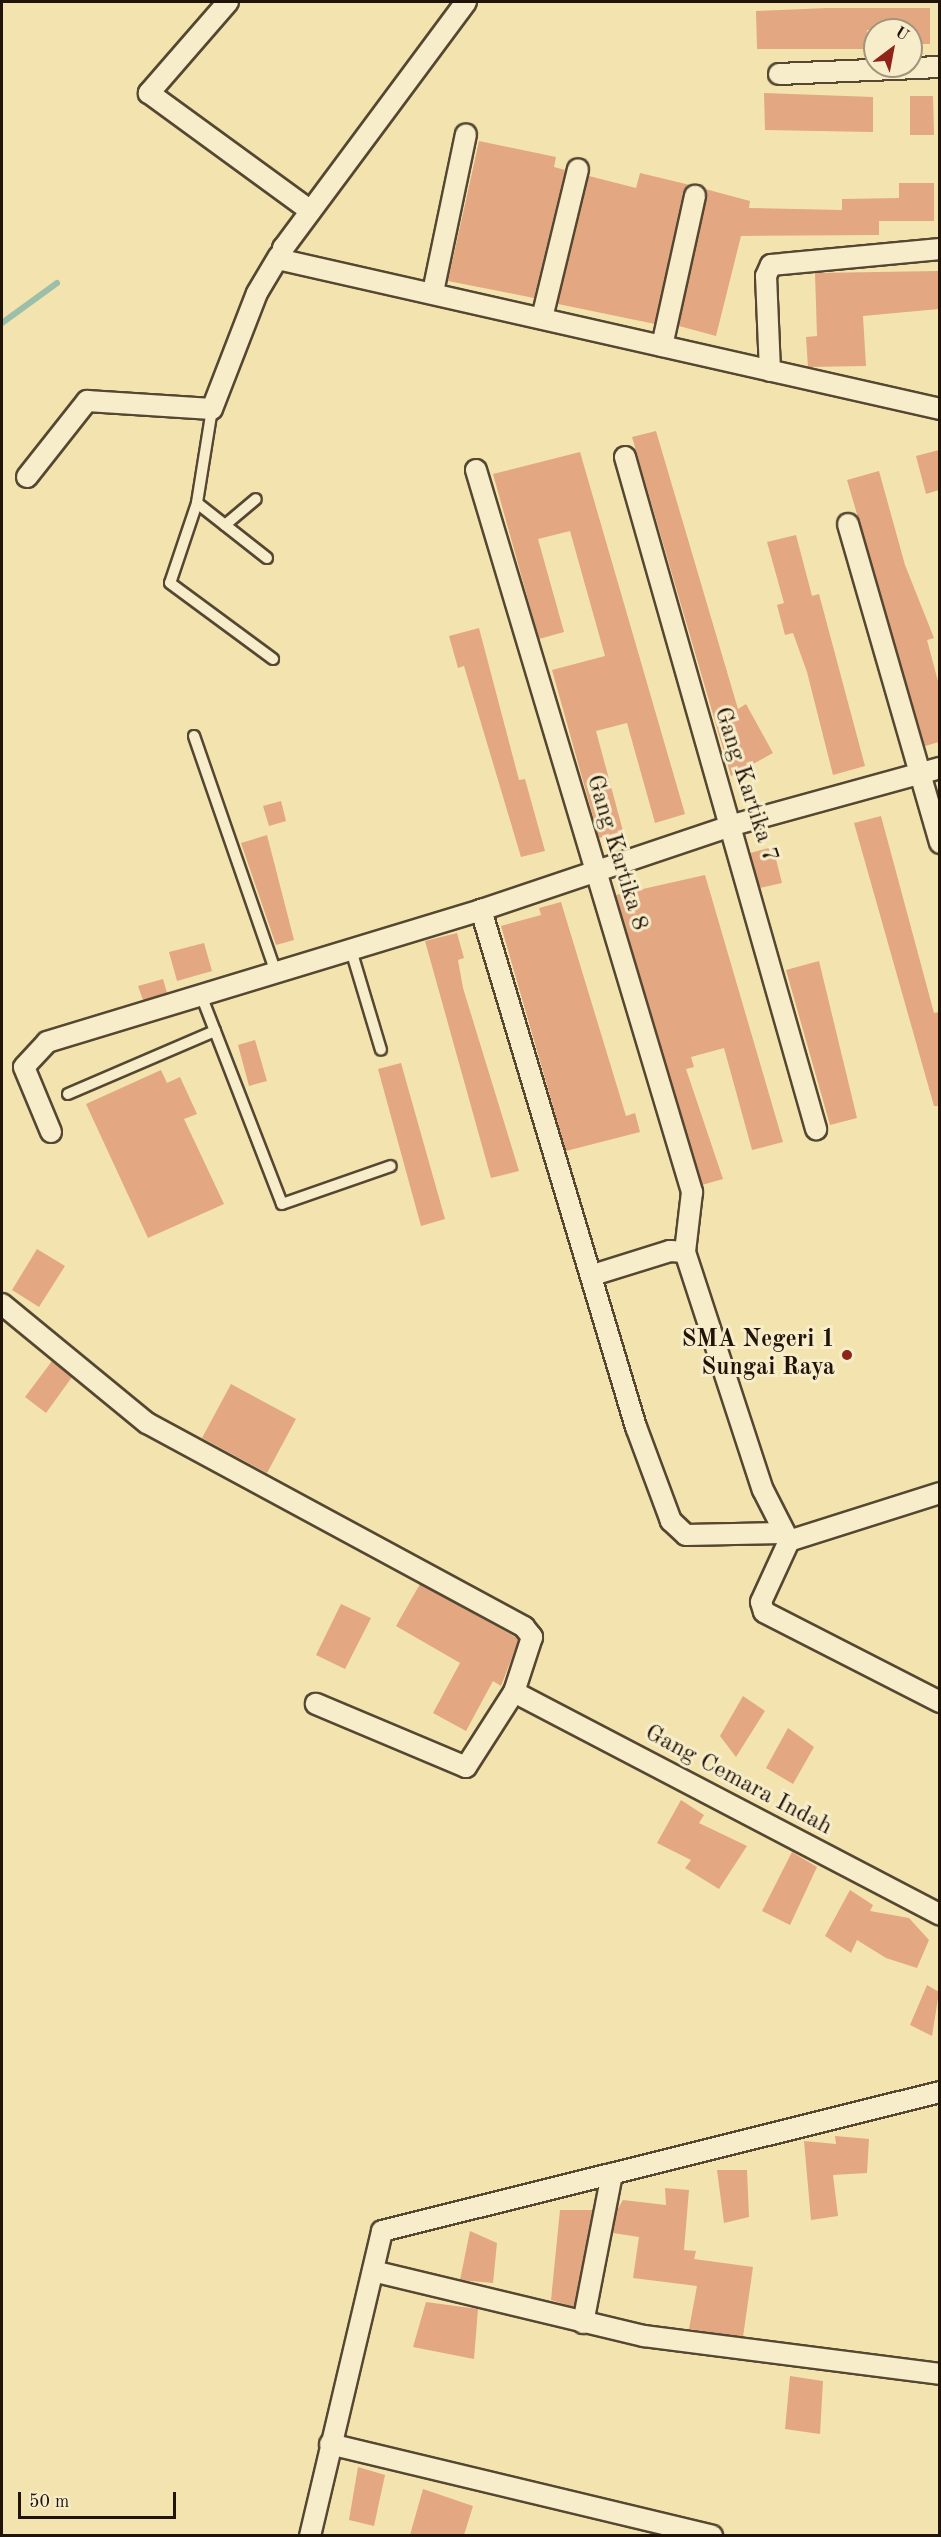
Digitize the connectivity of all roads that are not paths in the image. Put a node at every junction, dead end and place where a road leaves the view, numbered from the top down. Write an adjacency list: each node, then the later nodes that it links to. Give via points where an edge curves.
1 (228, 2): 8 (street, via 149,93)
2 (466, 2): 8 (street)
3 (939, 67): 4 (street)
4 (779, 74)
5 (466, 134): 11 (street)
6 (578, 169): 12 (street)
7 (695, 195): 13 (street)
8 (311, 211): 10 (street)
9 (939, 249): 14 (street, via 771,265 766,276)
10 (279, 256): 11 (street, via 291,265); 15 (street, via 257,293)
11 (433, 292): 12 (street)
12 (542, 318): 13 (street)
13 (662, 346): 14 (street)
14 (770, 371): 16 (street)
15 (212, 409): 19 (street, via 87,401); 21 (lane)
16 (939, 409)
17 (625, 456): 29 (street, Gang Kartika 7, via 694,709)
18 (476, 470): 31 (street, Gang Kartika 8)
19 (27, 477)
20 (256, 499): 23 (lane)
21 (197, 503): 23 (lane); 25 (lane, via 170,583)
22 (848, 524): 28 (street)
23 (225, 525): 24 (lane)
24 (267, 558)
25 (273, 659)
26 (194, 736): 34 (lane)
27 (939, 768): 28 (street)
28 (920, 773): 29 (street); 30 (street)
29 (733, 825): 31 (street); 39 (street, Gang Kartika 7)
30 (939, 843)
31 (595, 871): 32 (street); 42 (street, Gang Kartika 8, via 692,1192)
32 (481, 910): 33 (street); 43 (street)
33 (351, 950): 34 (street); 37 (lane)
34 (276, 973): 35 (street)
35 (201, 995): 36 (lane); 40 (street, via 47,1042 24,1067)
36 (215, 1031): 38 (lane); 41 (lane, via 282,1204)
37 (381, 1050)
38 (68, 1094)
39 (816, 1129)
40 (51, 1132)
41 (392, 1166)
42 (685, 1252): 43 (street, via 670,1251); 46 (street, Gang Kartika 8)
43 (592, 1275): 46 (street, via 636,1427 671,1521 686,1535)
44 (2, 1304): 47 (street, via 147,1423 524,1627 532,1637 530,1652)
45 (939, 1493): 46 (street)
46 (786, 1537): 48 (street, via 761,1602 764,1612)
47 (514, 1692): 49 (street, via 466,1767); 50 (street, Gang Cemara Indah)
48 (939, 1702)
49 (316, 1704)
50 (939, 1915)
51 (939, 2092): 52 (street)
52 (612, 2174): 53 (street, via 382,2231); 54 (street)
53 (373, 2271): 54 (street); 56 (street)
54 (583, 2323): 55 (street, via 722,2347)
55 (939, 2374)
56 (330, 2444): 57 (street); 58 (street)
57 (310, 2535)
58 (712, 2535)

